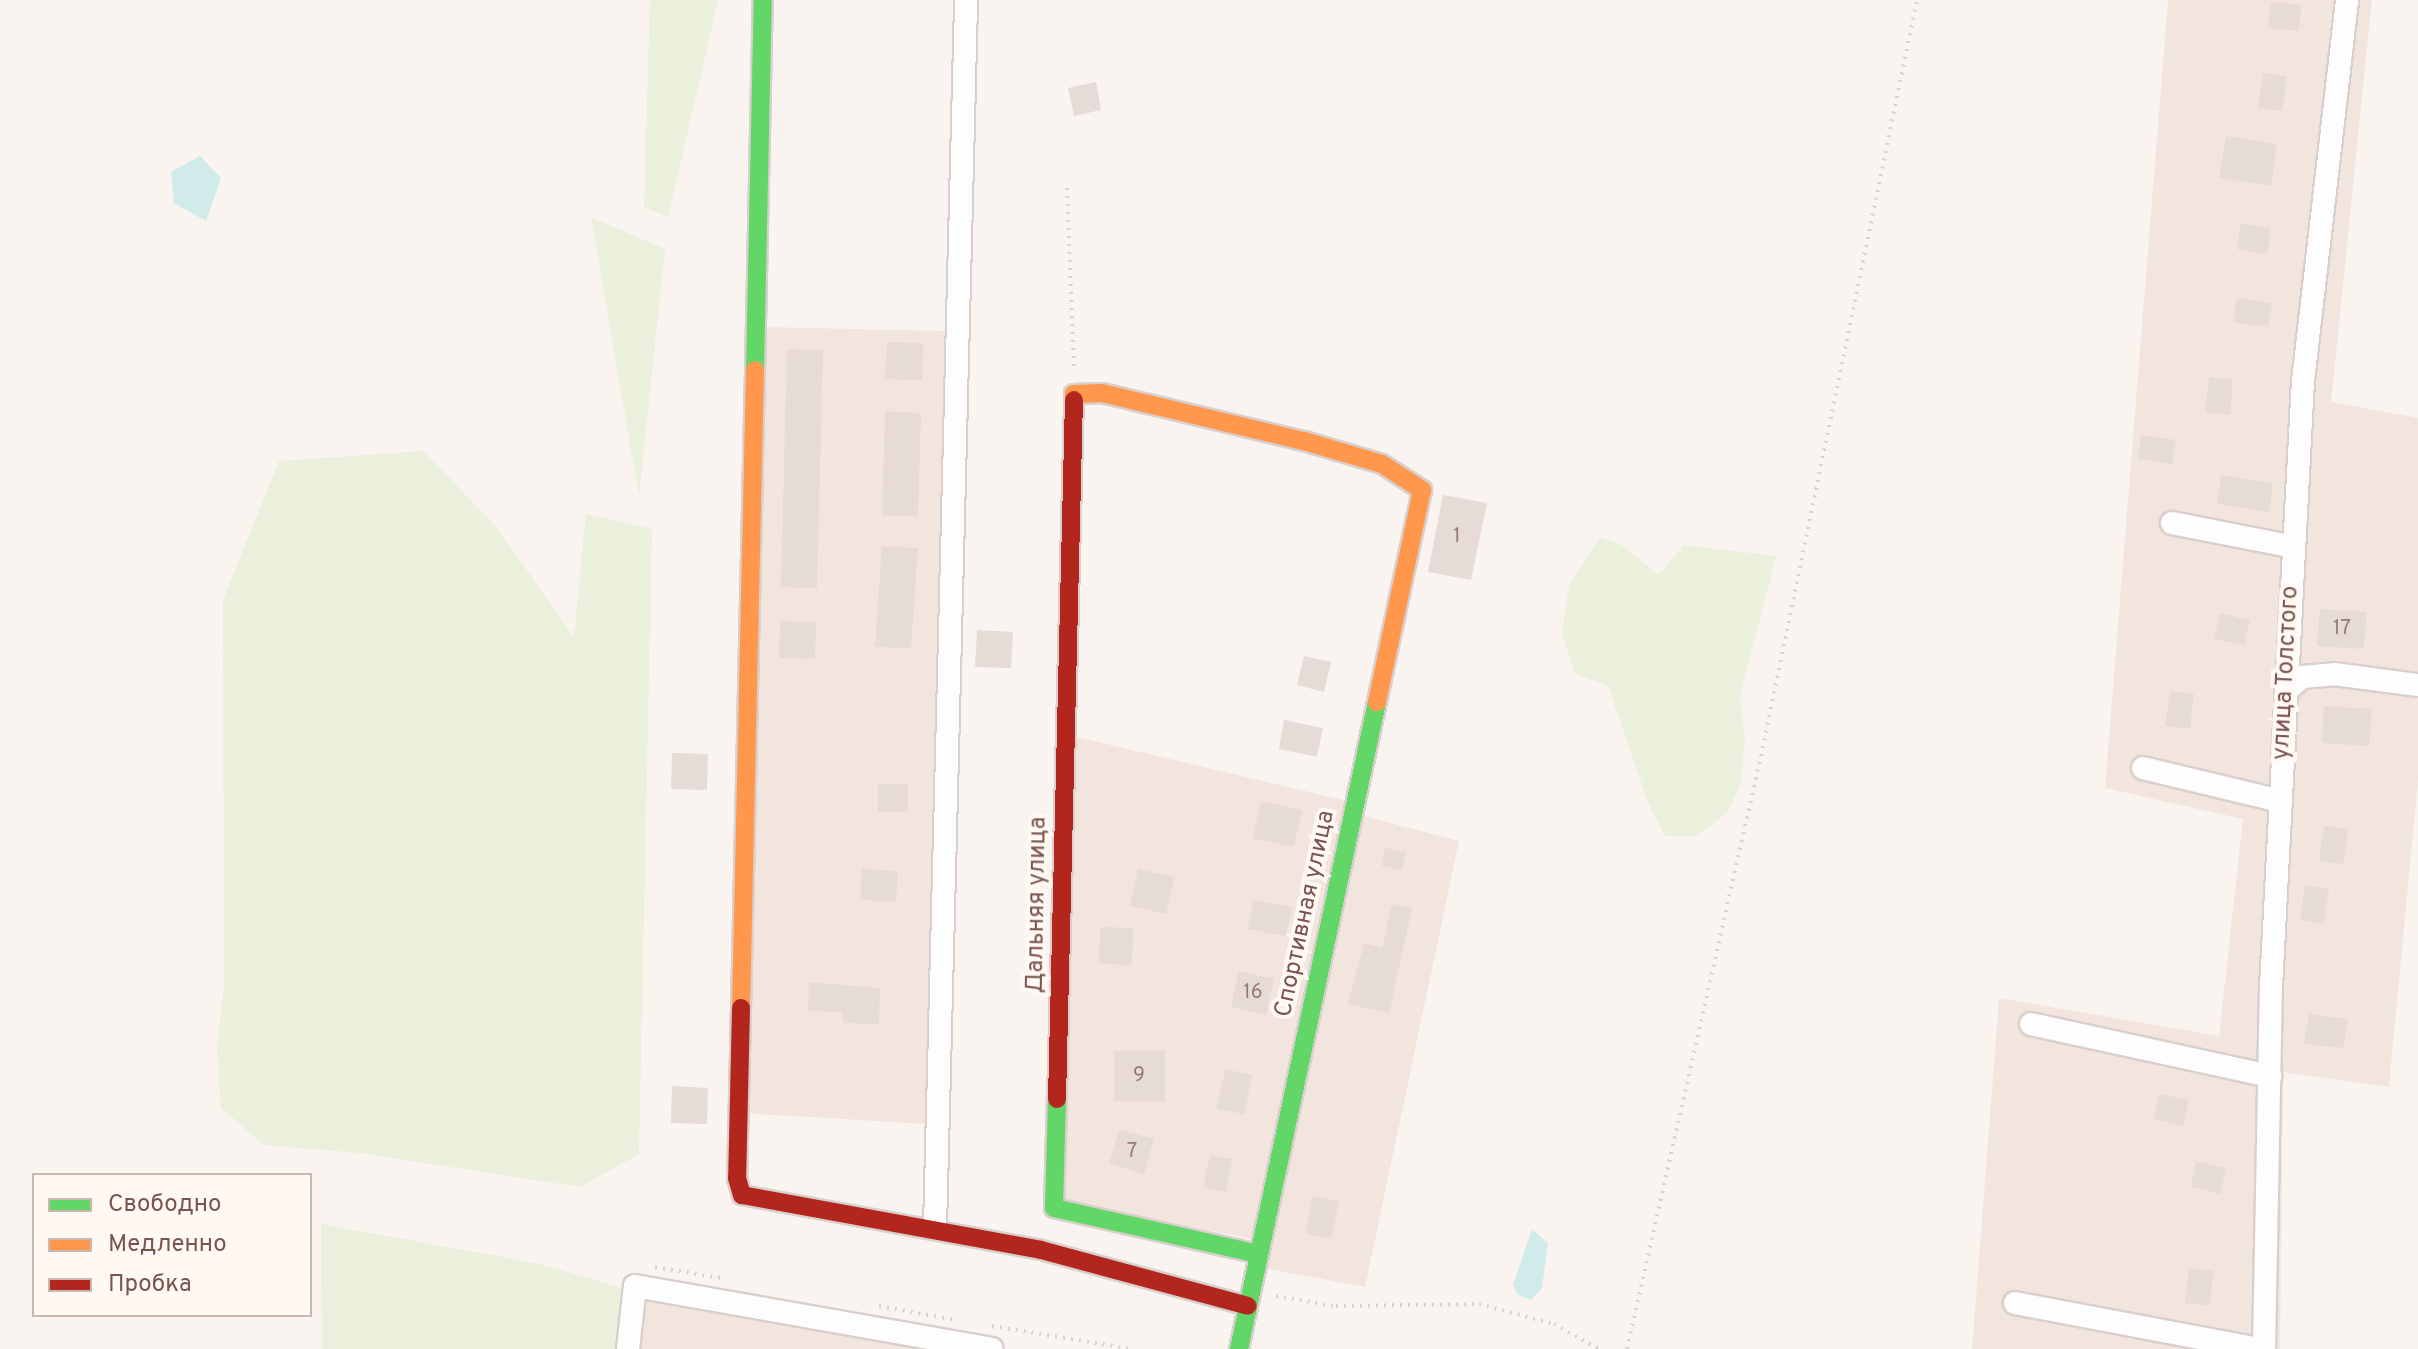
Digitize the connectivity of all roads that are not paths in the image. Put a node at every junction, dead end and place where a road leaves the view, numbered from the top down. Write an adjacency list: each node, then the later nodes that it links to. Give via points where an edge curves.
1 (763, 0): 13 (street, via 737,1178 742,1195 759,1202)
2 (966, 0): 13 (street)
3 (2347, 0): 6 (street, улица Толстого, via 2303,381)
4 (1074, 394): 14 (street, Дальняя улица, via 1054,1208); 14 (street, Спортивная улица, via 1102,393 1304,441 1382,464 1422,490)
5 (2172, 523): 6 (street)
6 (2294, 547): 8 (street, улица Толстого)
7 (2418, 685): 8 (street, via 2334,674 2302,677)
8 (2286, 691): 10 (street, улица Толстого)
9 (2143, 768): 10 (street)
10 (2280, 801): 12 (street, улица Толстого)
11 (2031, 1024): 12 (street)
12 (2270, 1076): 21 (street, улица Толстого)
13 (935, 1228): 15 (street)
14 (1258, 1254): 15 (street, Спортивная улица)
15 (1249, 1299): 20 (street, Спортивная улица)
16 (2015, 1303): 21 (street)
17 (952, 1346): 18 (street, via 635,1286); 19 (street)
18 (628, 1349)
19 (991, 1349)
20 (1239, 1349)
21 (2261, 1349)

